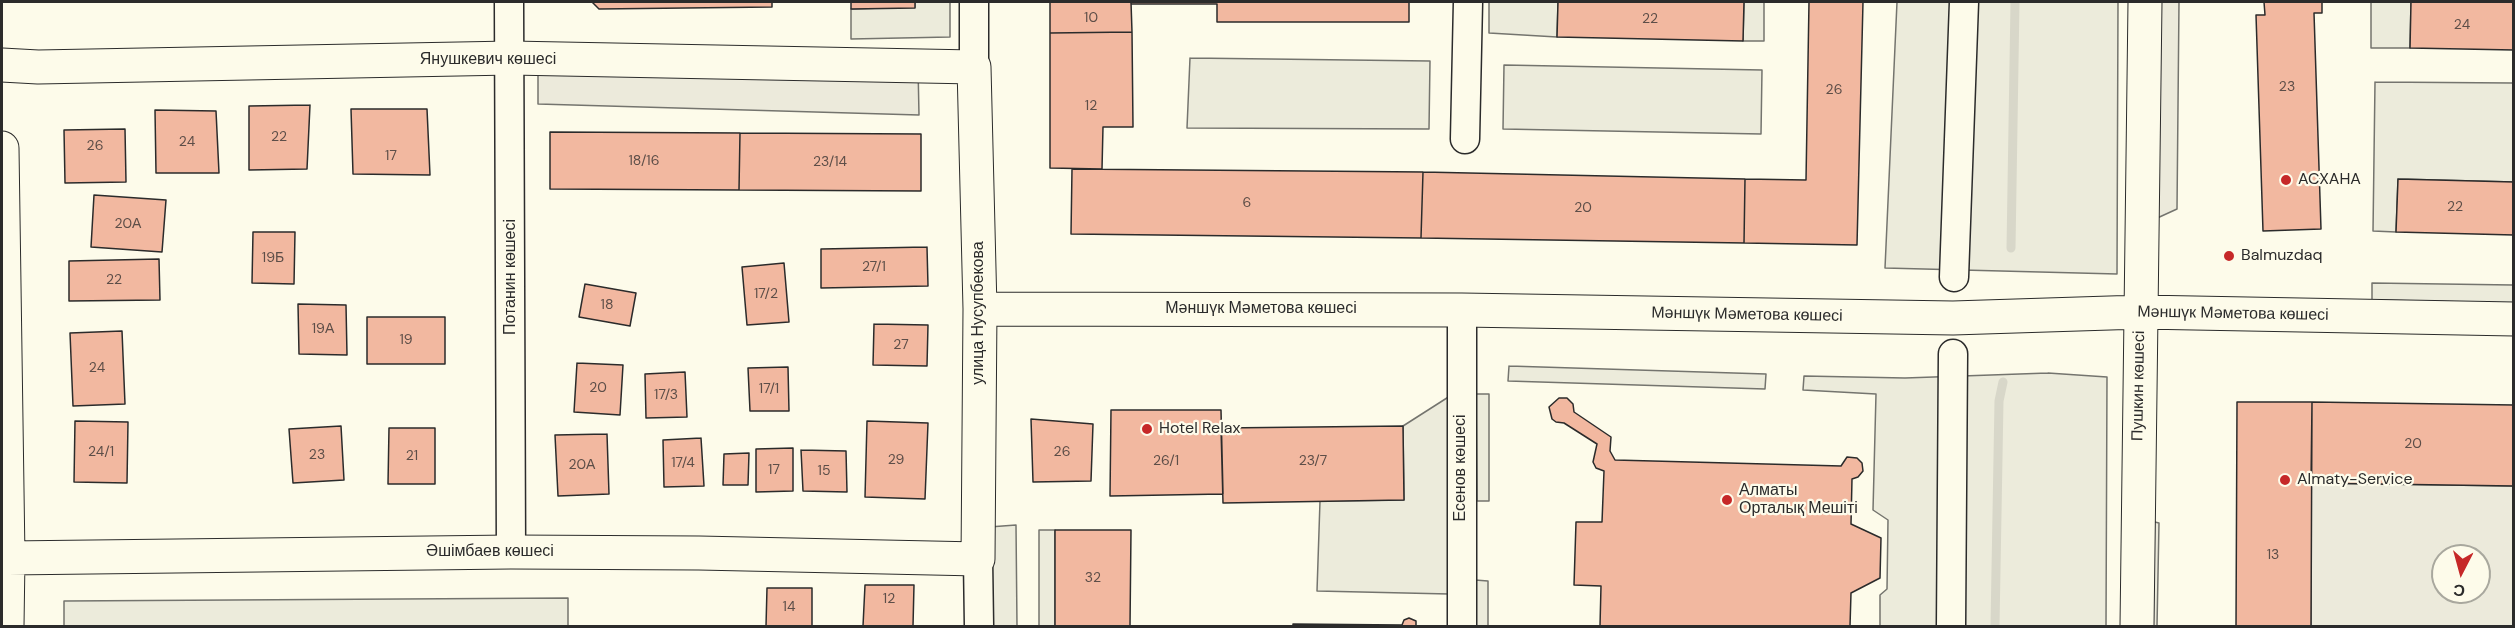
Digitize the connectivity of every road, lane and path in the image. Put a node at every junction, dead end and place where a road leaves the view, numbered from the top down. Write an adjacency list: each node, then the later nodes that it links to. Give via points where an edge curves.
1 (509, 2): 6 (street, Потанин көшесі)
2 (974, 2): 8 (street)
3 (1468, 2): 9 (street)
4 (1964, 2): 11 (street)
5 (2145, 2): 14 (street, Пушкин көшесі)
6 (511, 58): 7 (street, Янушкевич көшесі); 8 (street, Янушкевич көшесі); 17 (street, Потанин көшесі)
7 (2, 65)
8 (974, 67): 12 (street, улица Нусупбекова)
9 (1465, 140)
10 (2, 148): 18 (street)
11 (1954, 277)
12 (980, 309): 13 (street, Мәншүк Мәметова көшесі); 19 (street, улица Нусупбекова)
13 (1462, 310): 14 (street, Мәншүк Мәметова көшесі, via 1943,318); 22 (street, Есенов көшесі)
14 (2141, 312): 15 (street, Мәншүк Мәметова көшесі); 24 (street, Пушкин көшесі)
15 (2514, 319)
16 (1953, 354): 23 (street)
17 (511, 552): 18 (street, Әшімбаев көшесі); 19 (street, Әшімбаев көшесі)
18 (5, 558): 20 (street)
19 (978, 559): 21 (street)
20 (7, 627)
21 (979, 627)
22 (1462, 627)
23 (1951, 627)
24 (2137, 627)

